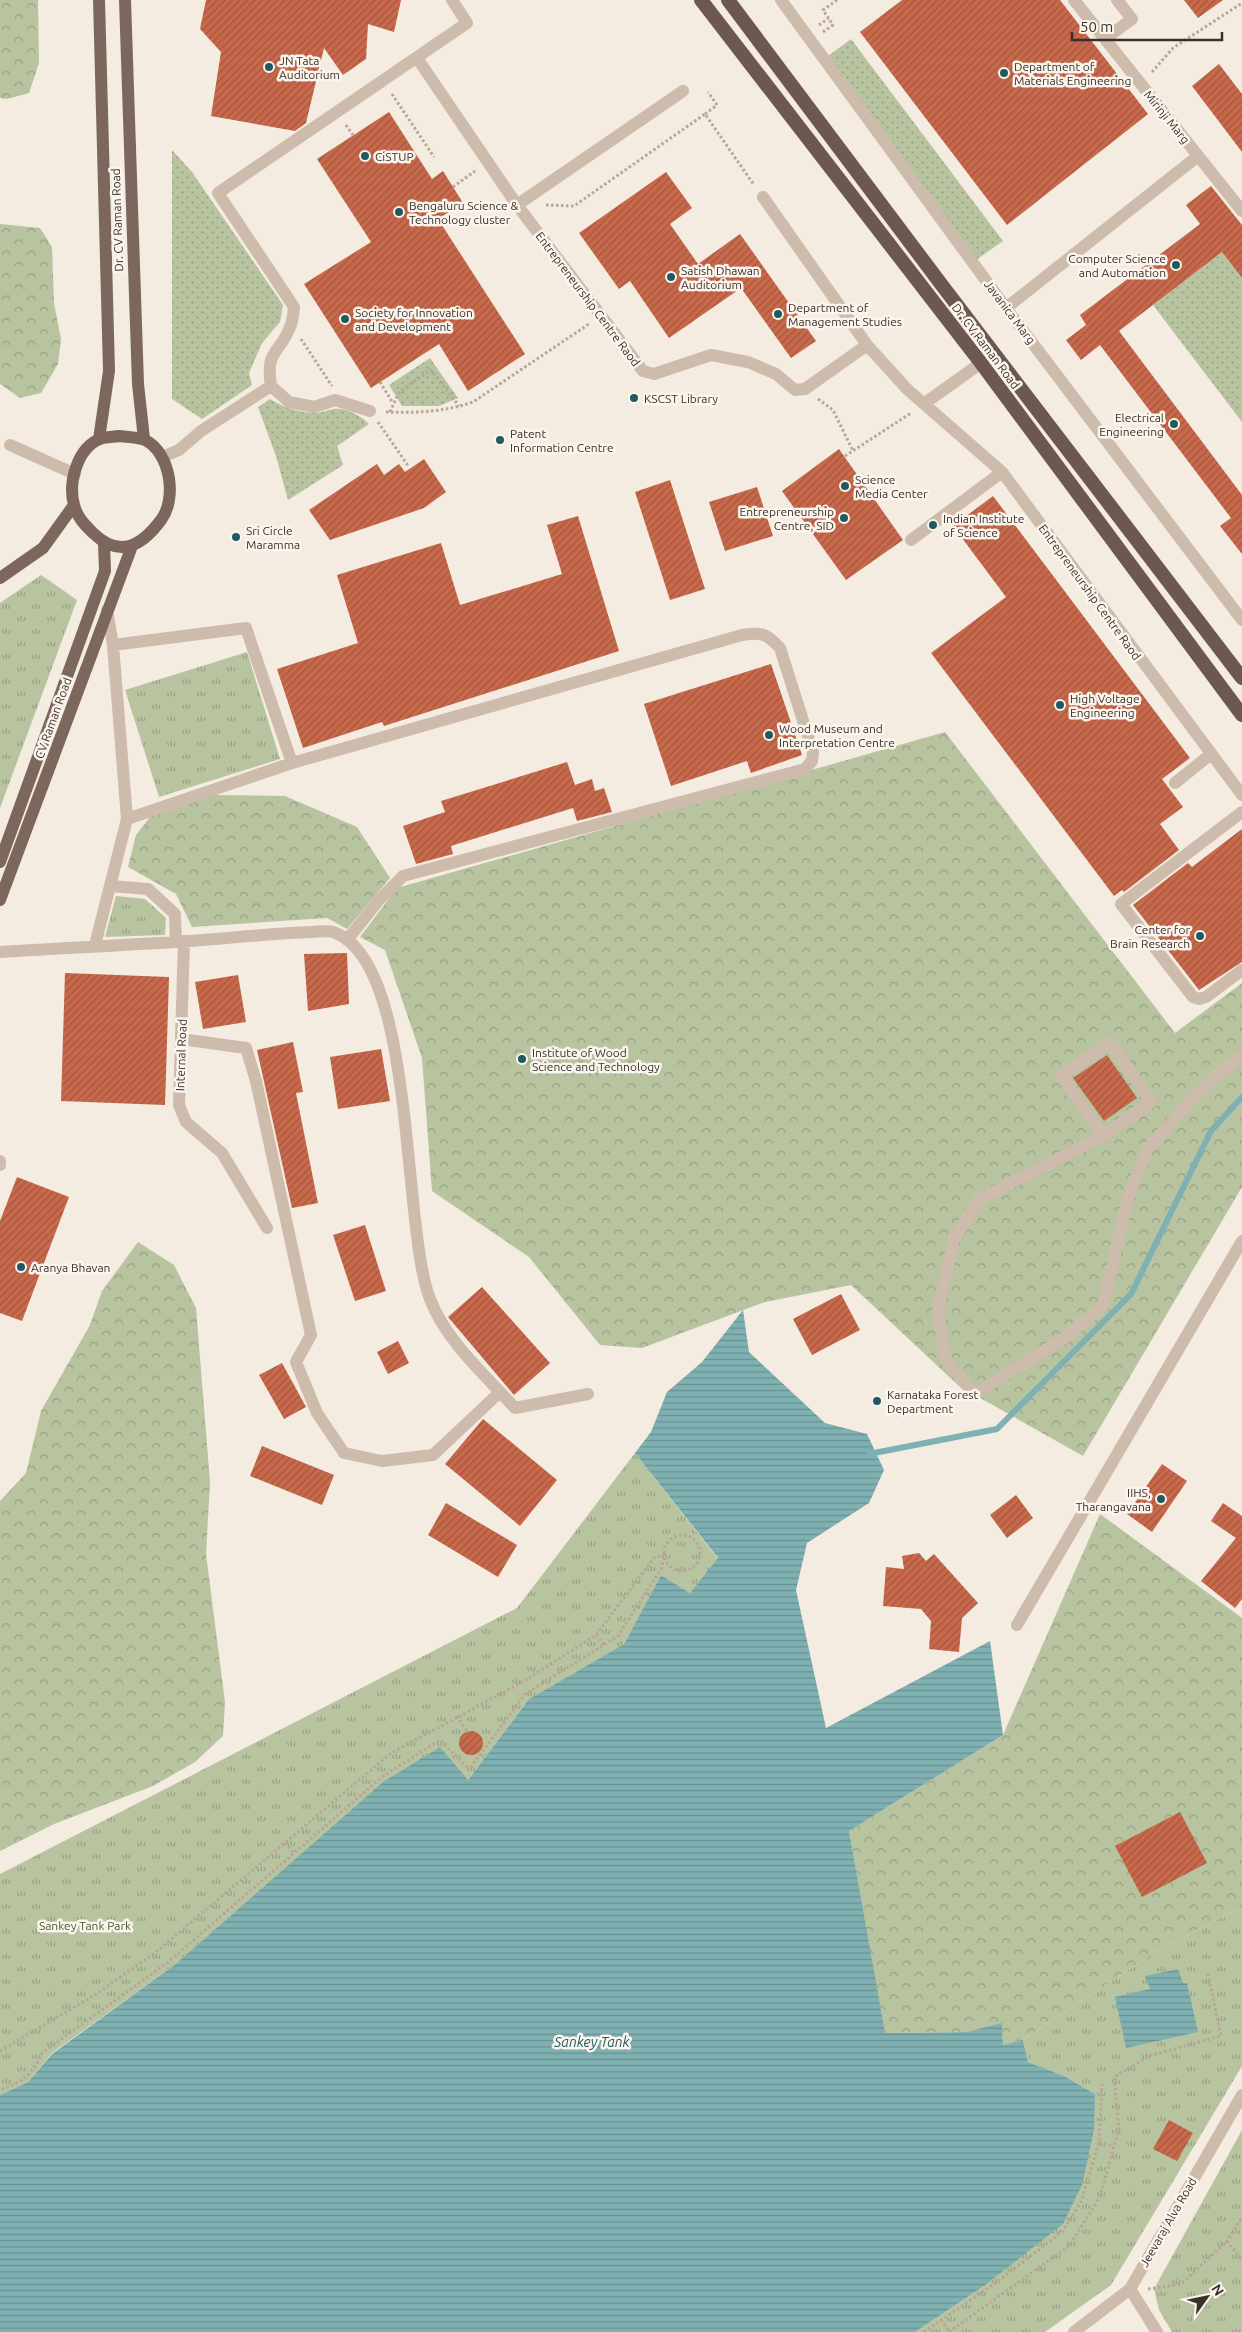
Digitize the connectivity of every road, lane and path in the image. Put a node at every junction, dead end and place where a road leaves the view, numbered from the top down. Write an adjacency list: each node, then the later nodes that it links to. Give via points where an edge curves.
1 (99, 0): 40 (main road, Dr. CV Raman Road, via 110,371)
2 (125, 0): 41 (main road, Dr. CV Raman Road, via 138,384)
3 (452, 0): 13 (street, via 467,23)
4 (701, 0): 30 (highway, Dr. CV Raman Road)
5 (728, 0): 57 (highway, Dr. CV Raman Road)
6 (781, 0): 26 (street, Javanica Marg)
7 (837, 0): 11 (path, via 823,10)
8 (1074, 0): 12 (street, Mirinji Marg)
9 (1117, 0): 12 (street, via 1132,19)
10 (1242, 3): 15 (path, via 1173,48)
11 (829, 18)
12 (1105, 39): 15 (street, Mirinji Marg)
13 (417, 58): 14 (street); 21 (street, Entrepreneurship Centre Raod)
14 (383, 81): 20 (path); 33 (street, via 218,193 294,307 290,329 272,354)
15 (1141, 85): 19 (street, Mirinji Marg)
16 (683, 91): 24 (street)
17 (708, 92): 18 (path, via 717,106)
18 (705, 114): 23 (path); 24 (path, via 574,206)
19 (1198, 156): 25 (street, Mirinji Marg); 26 (street)
20 (434, 157)
21 (488, 162): 22 (path); 24 (street, Entrepreneurship Centre Raod)
22 (452, 187)
23 (763, 197): 28 (street, Entrepreneurship Centre Raod)
24 (517, 206): 27 (street, Entrepreneurship Centre Raod)
25 (1242, 211)
26 (1006, 308): 55 (street, Javanica Marg)
27 (600, 316): 34 (street, Entrepreneurship Centre Raod, via 643,371 654,374 711,355 748,362 776,374 795,390); 37 (path, via 473,402)
28 (867, 345): 34 (street); 36 (street, Entrepreneurship Centre Raod, via 907,389)
29 (309, 351): 31 (path)
30 (981, 363): 36 (street); 58 (highway, Dr. CV Raman Road)
31 (328, 380)
32 (380, 382): 35 (path)
33 (271, 386): 38 (street, via 289,402 314,407 335,400); 45 (street, via 179,450)
34 (805, 389): 43 (path, via 833,410)
35 (394, 403): 37 (path, via 399,392 431,370); 39 (path)
36 (925, 403): 43 (path); 47 (street, Entrepreneurship Centre Raod)
37 (459, 407): 39 (path, via 421,413)
38 (370, 411): 39 (path); 46 (path)
39 (390, 412)
40 (99, 439): 41 (main road, via 118,436); 48 (main road, via 85,450)
41 (144, 440): 45 (main road)
42 (10, 446): 48 (street)
43 (853, 451): 44 (path)
44 (845, 456)
45 (162, 457): 52 (main road, via 171,492 167,512 152,532)
46 (409, 467)
47 (1002, 472): 50 (street); 59 (street, Entrepreneurship Centre Raod)
48 (75, 474): 49 (main road)
49 (74, 505): 51 (main road, via 80,520); 53 (main road, via 43,548)
50 (911, 540)
51 (104, 543): 52 (main road, via 120,548); 65 (main road, CV Raman Road, via 105,571)
52 (132, 546): 54 (main road, CV Raman Road)
53 (0, 578)
54 (107, 610): 56 (street); 67 (main road, CV Raman Road)
55 (1242, 620)
56 (113, 645): 60 (street, via 246,628); 64 (street)
57 (1242, 678)
58 (1242, 714)
59 (1211, 754): 61 (street); 62 (street, Entrepreneurship Centre Raod)
60 (292, 763): 64 (street); 68 (street, via 742,635 760,633 780,648 813,752 812,761 805,768 403,876)
61 (1175, 783)
62 (1242, 794)
63 (1242, 812): 72 (street, via 1121,904 1192,997 1199,1000 1206,997)
64 (127, 819): 66 (street)
65 (0, 862)
66 (111, 886): 69 (street, Internal Road, via 148,889 175,914); 70 (street)
67 (0, 900)
68 (347, 940): 69 (street, via 332,932 292,932); 80 (street, via 370,970 395,1042 422,1278 441,1325)
69 (180, 942): 70 (street); 73 (street, Internal Road)
70 (95, 945): 71 (street)
71 (0, 952)
72 (1242, 970)
73 (181, 1039): 78 (street, Internal Road, via 179,1105 186,1122 222,1153); 80 (street, via 246,1048 256,1081 310,1335 296,1362 316,1413 344,1453 382,1461 433,1454)
74 (1242, 1054): 75 (street, via 1197,1094 1147,1150 1128,1198 1103,1306 1063,1339 974,1394 945,1359 938,1311 954,1240 979,1199)
75 (1103, 1136): 75 (street, via 1151,1102 1110,1042 1061,1076)
76 (0, 1161): 77 (street)
77 (0, 1165)
78 (267, 1228)
79 (1242, 1241): 83 (street)
80 (500, 1392): 81 (street, via 515,1408)
81 (588, 1394)
82 (664, 1555): 82 (path, via 667,1543 683,1535 695,1540 700,1551 698,1562 684,1571 669,1565); 84 (path, via 654,1558); 85 (path, via 661,1569 618,1636)
83 (1017, 1625)
84 (596, 1635): 85 (path); 86 (path, via 522,1683)
85 (604, 1645): 89 (path, via 525,1694 471,1767 466,1766 440,1740 382,1777)
86 (457, 1716): 87 (path); 88 (path, via 391,1753)
87 (466, 1731)
88 (285, 1843): 89 (path); 91 (path, via 156,1952 98,1993)
89 (294, 1853): 93 (path, via 167,1963 42,2052 33,2071 18,2083)
90 (1208, 1974): 96 (path, via 1221,2036 1149,2056 1114,2077 1119,2129)
91 (0, 2051)
92 (1102, 2084): 95 (path)
93 (0, 2090)
94 (1242, 2094): 100 (street, Jeevaraj Alva Road)
95 (1099, 2143): 96 (path); 101 (path, via 1082,2202 1063,2231)
96 (1114, 2146): 103 (path, via 1100,2197 1069,2246)
97 (1242, 2216): 98 (path)
98 (1227, 2241): 99 (path); 100 (path, via 1181,2284)
99 (1242, 2260)
100 (1130, 2289): 104 (street, Jeevaraj Alva Road); 105 (street)
101 (941, 2320): 102 (path); 103 (path)
102 (924, 2332)
103 (949, 2332)
104 (1074, 2332)
105 (1156, 2332)

